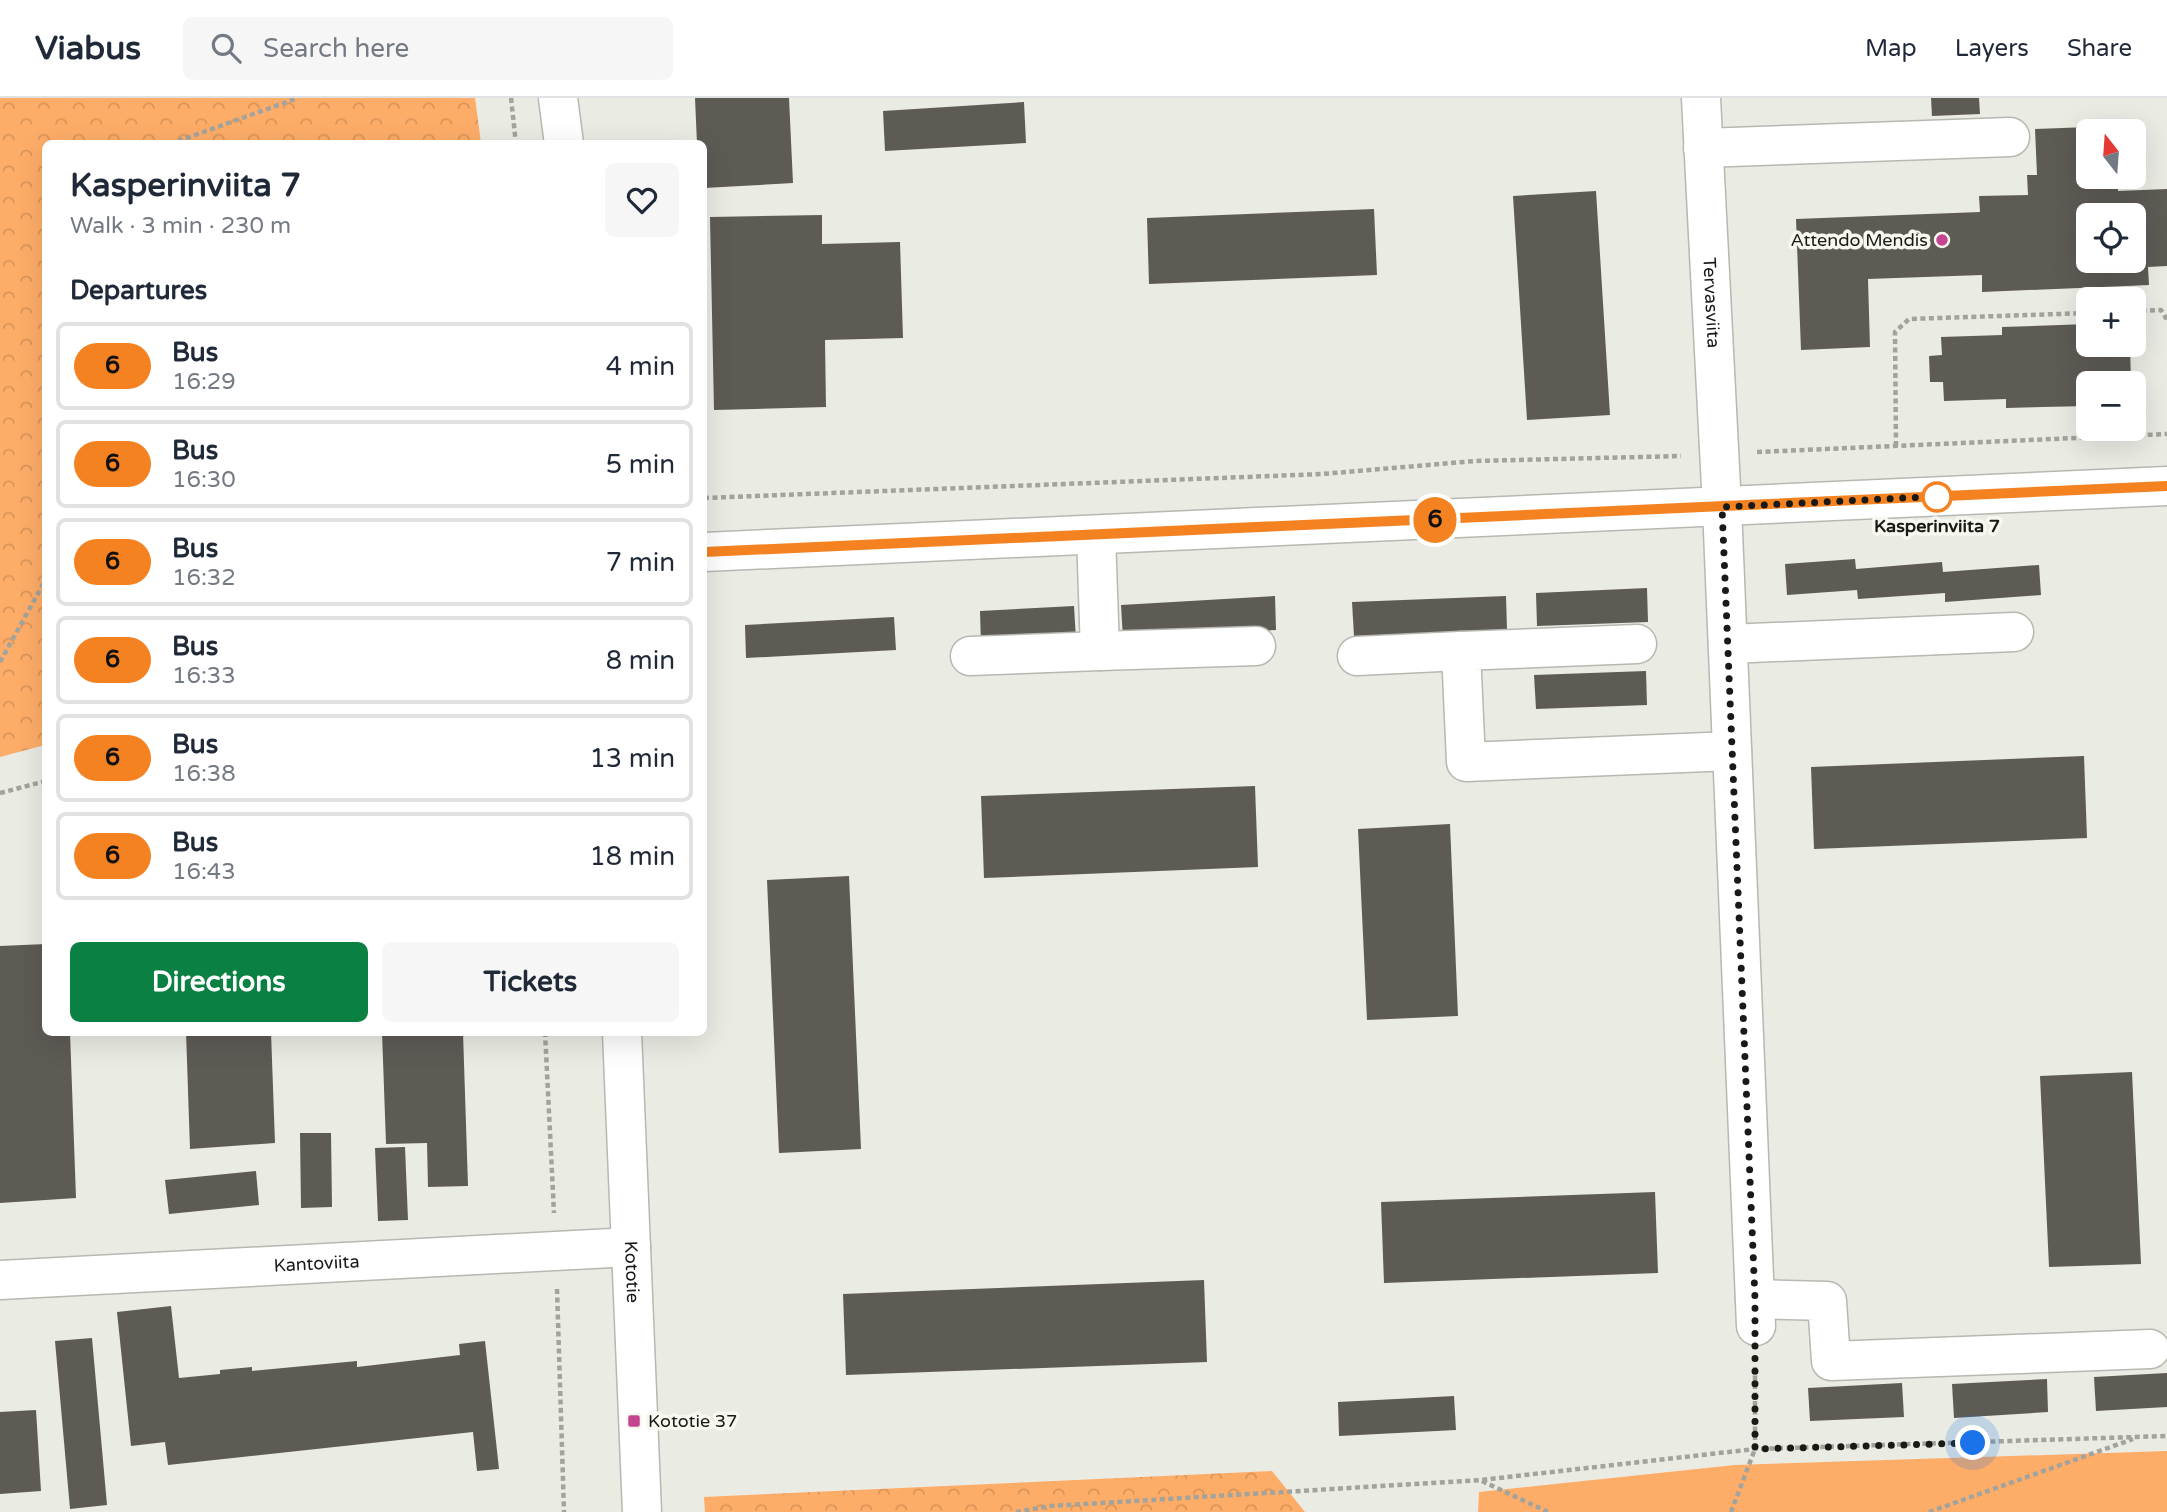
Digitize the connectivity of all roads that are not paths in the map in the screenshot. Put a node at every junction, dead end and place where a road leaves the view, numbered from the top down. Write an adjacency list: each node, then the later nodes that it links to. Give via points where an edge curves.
1 (558, 98): 4 (street)
2 (1701, 98): 5 (street, Tervasviita)
3 (2010, 137): 5 (street)
4 (563, 140)
5 (1703, 148): 7 (street, Tervasviita)
6 (2167, 486): 7 (street)
7 (1722, 507): 8 (street); 12 (street, Tervasviita)
8 (1096, 536): 9 (street); 14 (street)
9 (707, 552)
10 (2014, 632): 12 (street)
11 (1637, 644): 15 (street)
12 (1728, 644): 18 (street, Tervasviita)
13 (1256, 646): 14 (street)
14 (1100, 651): 16 (street)
15 (1461, 652): 17 (street); 18 (street, via 1466,762)
16 (970, 656)
17 (1357, 656)
18 (1732, 751): 22 (street, Tervasviita, via 1755,1312 1826,1301 1830,1361)
19 (622, 1036): 20 (street, Kototie)
20 (631, 1247): 21 (street, Kantoviita); 23 (street, Kototie)
21 (0, 1280)
22 (2150, 1349)
23 (642, 1512)

